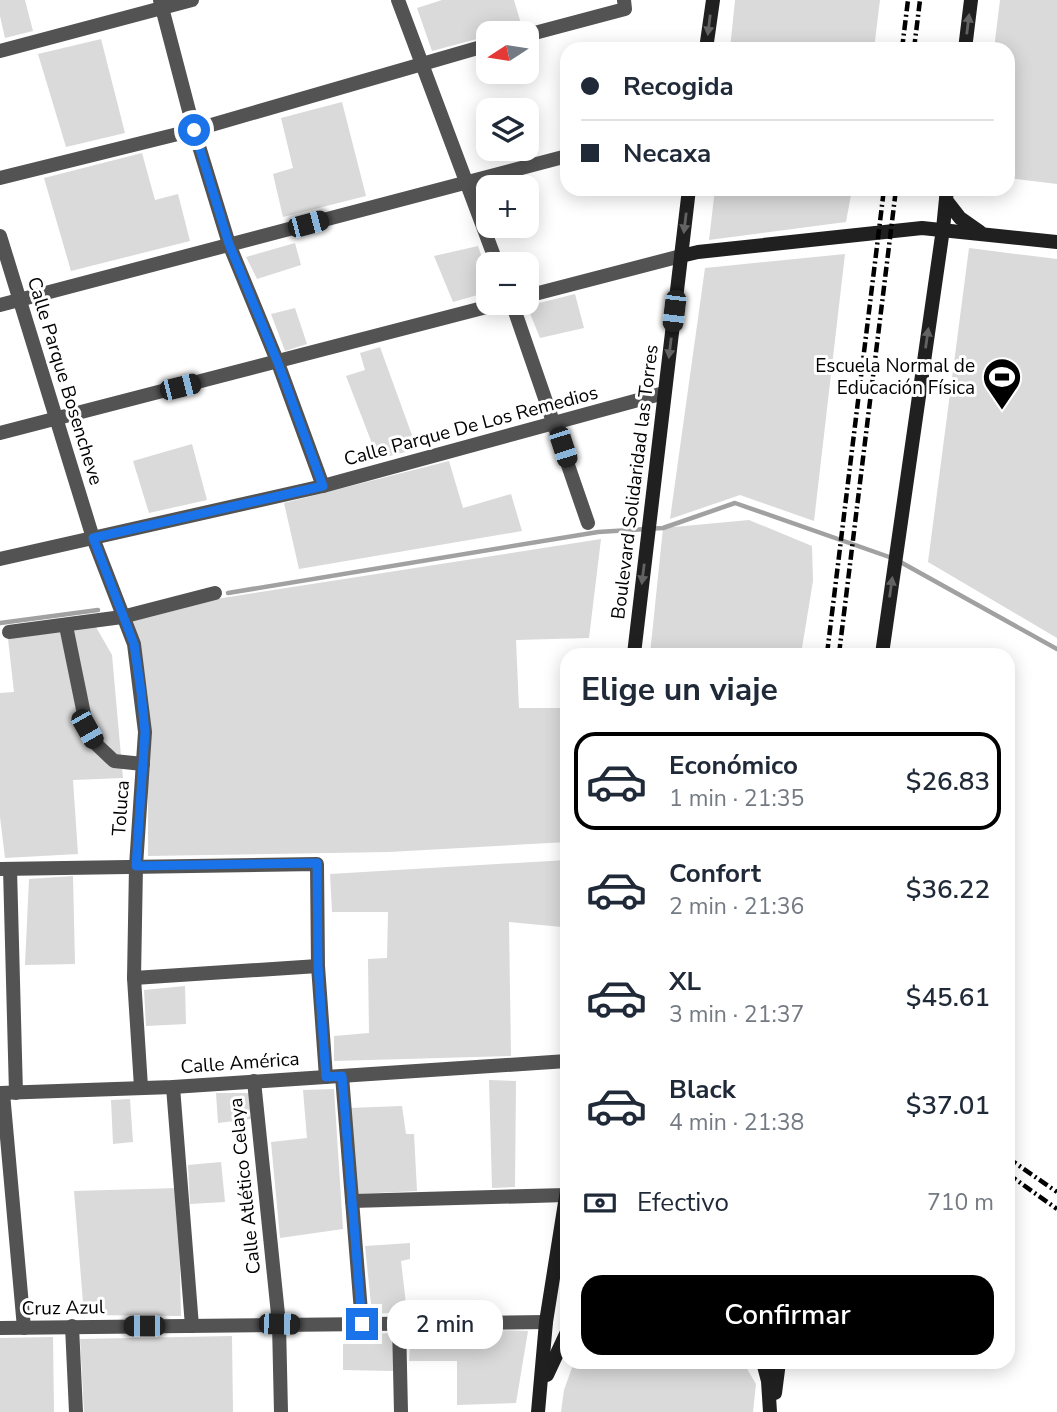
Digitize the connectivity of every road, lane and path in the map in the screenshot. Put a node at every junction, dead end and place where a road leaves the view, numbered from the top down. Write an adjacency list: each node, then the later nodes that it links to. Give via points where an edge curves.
1 (192, 0): 5 (street)
2 (398, 0): 12 (street)
3 (713, 0): 8 (main road, one-way to 8)
4 (971, 0): 9 (main road, one-way to 4)
5 (161, 4): 11 (street); 13 (street)
6 (624, 5): 7 (street)
7 (539, 31)
8 (707, 42)
9 (966, 42)
10 (476, 49): 12 (street)
11 (0, 51)
12 (420, 64): 13 (street); 16 (street)
13 (194, 130): 15 (street); 24 (street)
14 (560, 158): 16 (street)
15 (0, 178)
16 (466, 182): 24 (street); 25 (street)
17 (688, 196): 26 (main road, Boulevard Solidaridad las Torres, one-way to 26)
18 (947, 196): 20 (main road)
19 (948, 196): 21 (main road, via 960,218)
20 (943, 229): 21 (main road); 26 (main road); 46 (main road, one-way to 20)
21 (981, 233): 23 (main road)
22 (0, 236): 28 (street, Calle Parque Bosencheve)
23 (1057, 242)
24 (229, 244): 28 (street); 32 (street)
25 (492, 252)
26 (681, 256): 27 (street); 33 (main road, Boulevard Solidaridad las Torres, one-way to 33)
27 (539, 293)
28 (20, 299): 29 (street); 34 (street, Calle Parque Bosencheve)
29 (0, 304)
30 (476, 310): 32 (street)
31 (516, 315): 35 (street)
32 (278, 363): 34 (street); 37 (street)
33 (664, 393): 35 (street, Calle Parque De Los Remedios); 45 (main road, Boulevard Solidaridad las Torres, one-way to 45)
34 (57, 417): 36 (street); 39 (street, Calle Parque Bosencheve)
35 (555, 422): 37 (street, Calle Parque De Los Remedios); 38 (street)
36 (0, 433)
37 (323, 486): 39 (street, Calle Parque De Los Remedios)
38 (588, 523)
39 (93, 538): 40 (street, Calle Parque De Los Remedios); 42 (street, Toluca)
40 (0, 559)
41 (215, 593): 42 (street)
42 (122, 617): 43 (street); 47 (street, Toluca, via 134,644 141,692)
43 (66, 626): 44 (street); 47 (street, via 87,729 114,761)
44 (9, 632)
45 (635, 648)
46 (883, 648)
47 (143, 764): 48 (street, Toluca)
48 (136, 866): 49 (street); 50 (street, via 317,863); 51 (street, Toluca)
49 (5, 869): 58 (street)
50 (318, 966): 51 (street); 54 (street)
51 (134, 978): 56 (street, Toluca)
52 (560, 1061): 53 (street, Calle América)
53 (342, 1076): 54 (street, Calle América); 60 (street)
54 (326, 1077): 55 (street, Calle América)
55 (254, 1081): 57 (street, Calle América); 64 (street, Calle Atlético Celaya)
56 (141, 1087): 57 (street, Calle América); 58 (street, Calle América)
57 (173, 1087): 67 (street)
58 (6, 1093): 69 (street)
59 (560, 1192): 60 (street)
60 (352, 1201): 65 (street)
61 (560, 1235): 62 (main road)
62 (546, 1322): 63 (street, Cruz Azul); 73 (main road)
63 (399, 1323): 65 (street, Cruz Azul); 76 (street)
64 (279, 1324): 65 (street, Cruz Azul); 67 (street, Cruz Azul); 75 (street, Calle Atlético Celaya)
65 (362, 1324)
66 (72, 1326): 67 (street, Cruz Azul); 69 (street, Cruz Azul); 74 (street)
67 (192, 1326)
68 (0, 1328): 69 (street, Cruz Azul)
69 (24, 1328)
70 (560, 1345): 73 (main road)
71 (765, 1369): 78 (main road)
72 (778, 1369): 78 (main road)
73 (541, 1391): 77 (main road)
74 (76, 1412)
75 (281, 1412)
76 (401, 1412)
77 (538, 1412)
78 (771, 1412)

